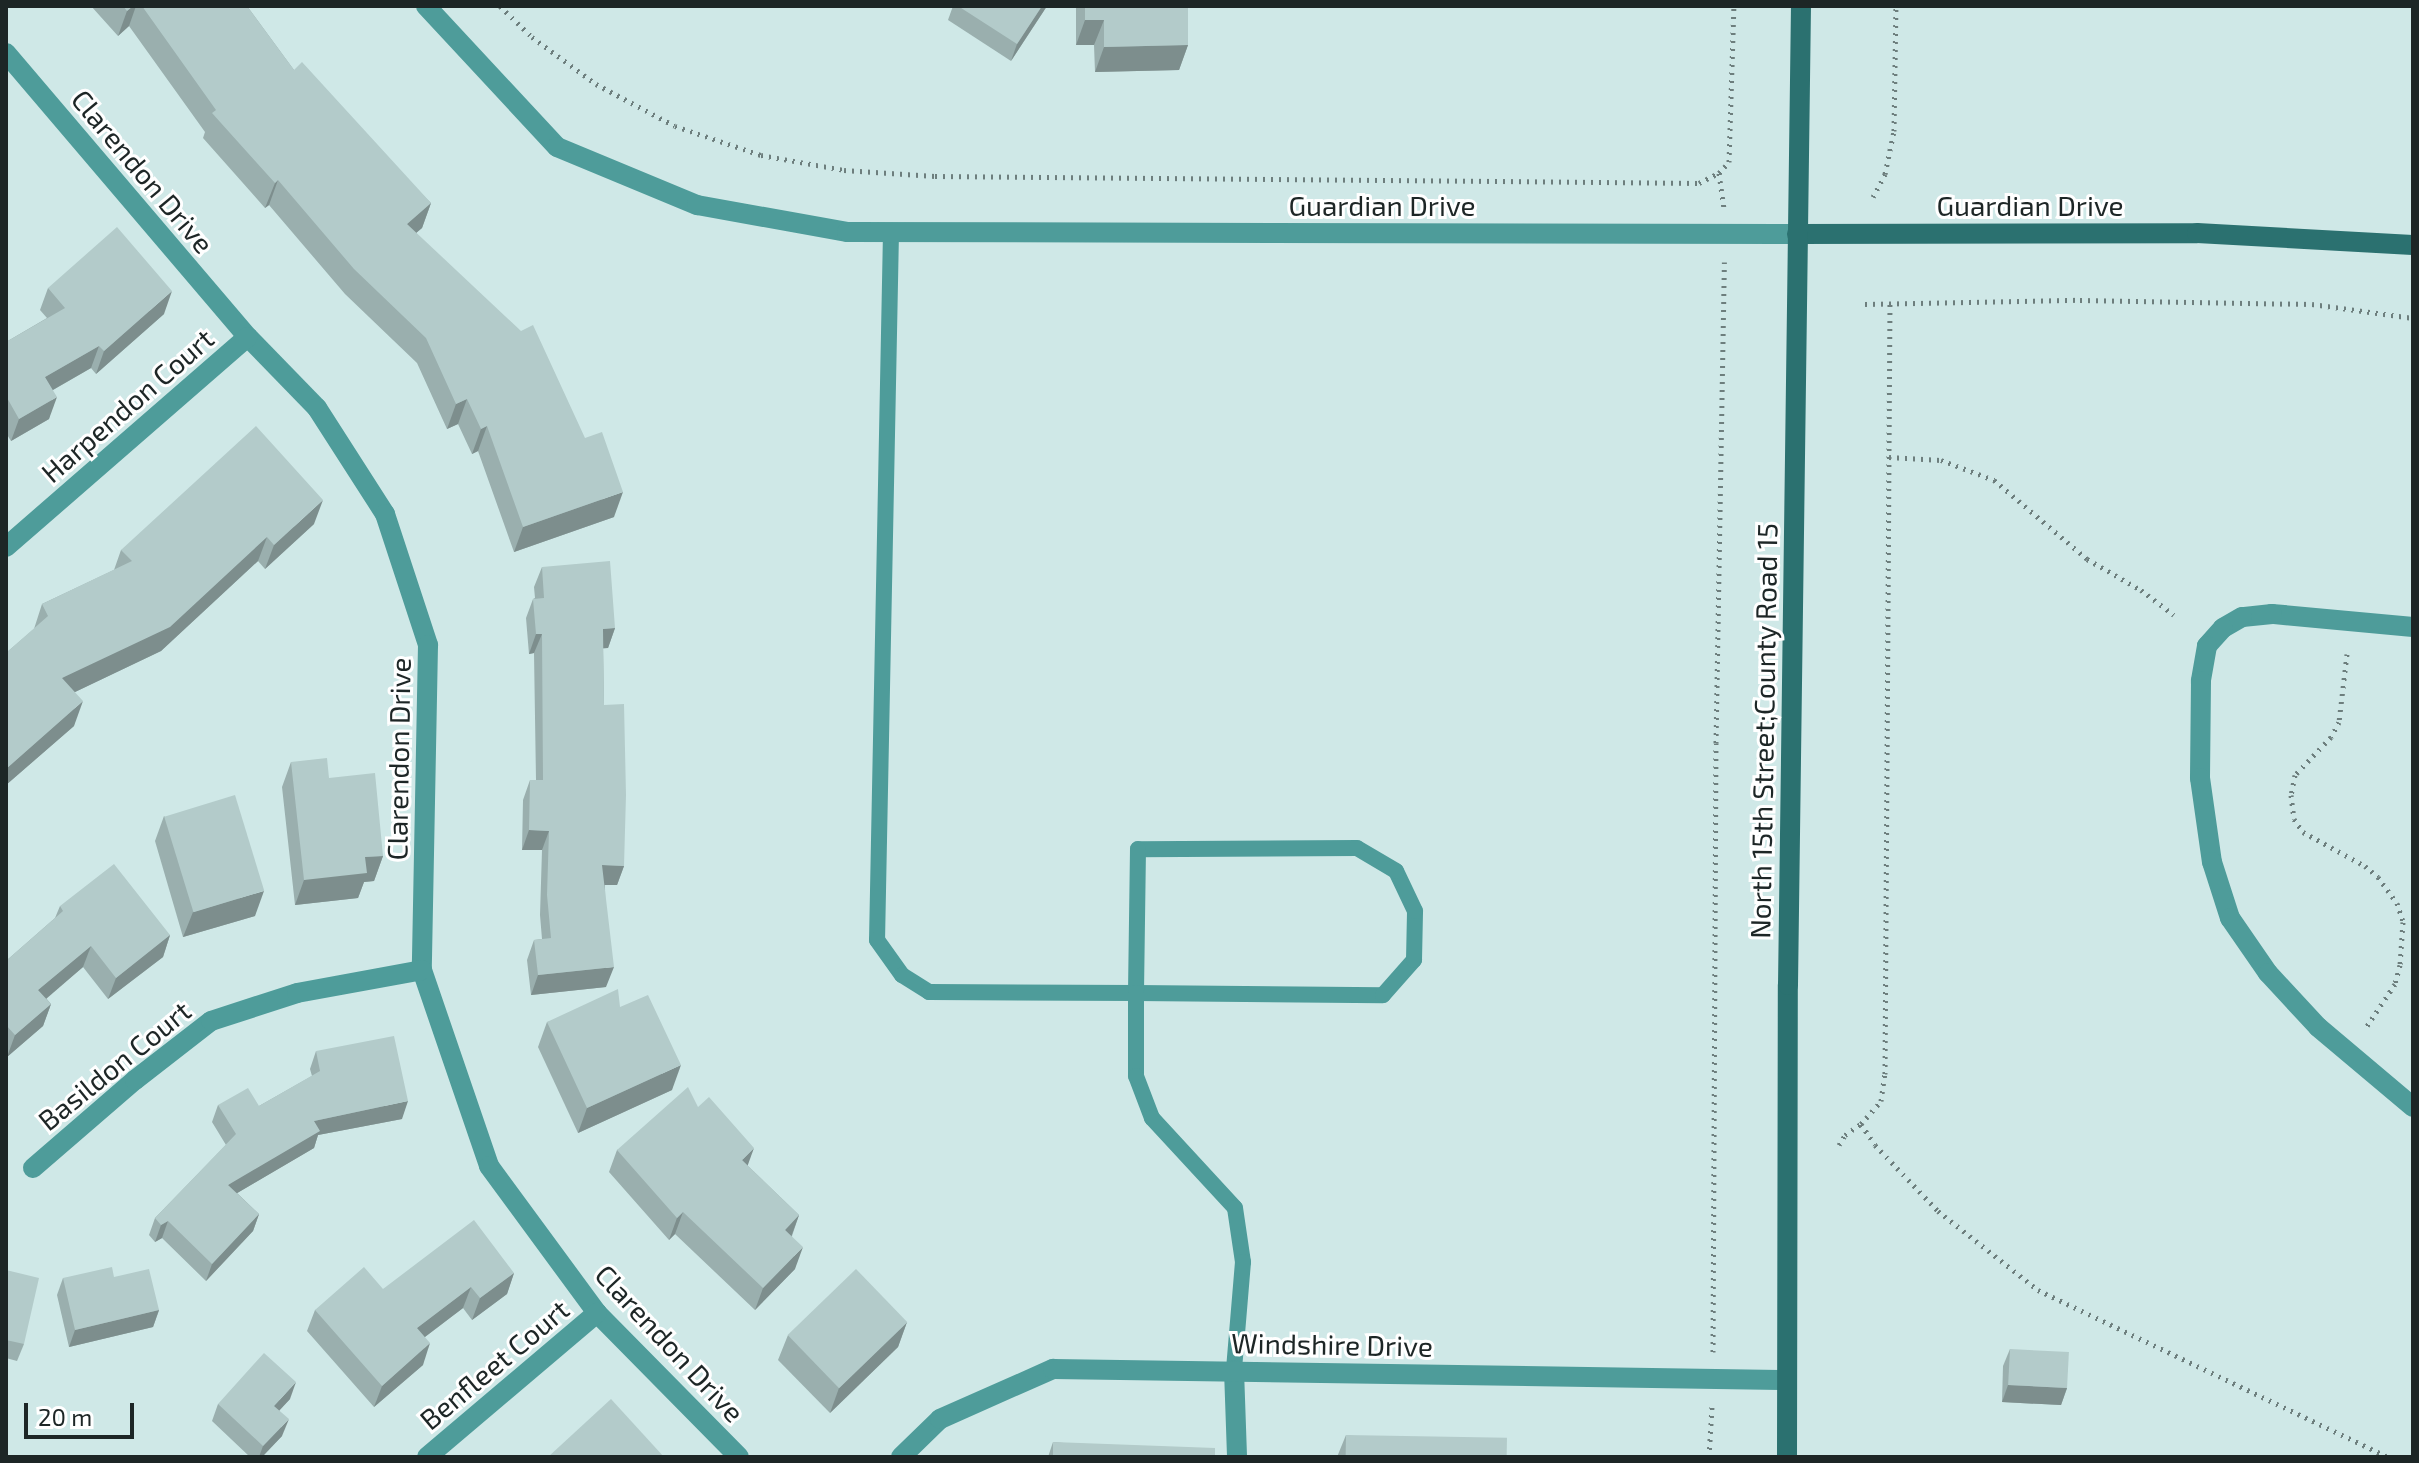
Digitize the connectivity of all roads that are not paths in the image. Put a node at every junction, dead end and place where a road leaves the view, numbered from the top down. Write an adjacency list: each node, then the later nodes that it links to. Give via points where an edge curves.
1 (426, 6): 4 (street, Guardian Drive, via 557,147 697,205 847,232)
2 (1801, 6): 5 (street, North 15th Street;County Road 15)
3 (6, 53): 7 (street, Clarendon Drive)
4 (891, 232): 5 (street, Guardian Drive); 11 (lane, via 877,940 902,975 929,992)
5 (1797, 234): 6 (street, Guardian Drive, via 2197,233); 16 (street, North 15th Street;County Road 15)
6 (2413, 245)
7 (248, 337): 8 (street, Harpendon Court); 10 (street, Clarendon Drive, via 317,408 385,514 428,645)
8 (6, 547)
9 (2413, 627): 12 (street, via 2272,614 2242,617 2223,628 2207,646 2201,681 2200,778 2212,862 2230,918 2268,973 2318,1027)
10 (422, 970): 13 (street, Basildon Court, via 297,993 211,1021); 14 (street, Clarendon Drive, via 489,1166)
11 (1136, 993): 11 (lane, via 1138,849 1357,848 1396,871 1415,911 1414,960 1383,995); 15 (lane, via 1136,1076 1152,1118 1235,1208 1243,1262)
12 (2413, 1107)
13 (33, 1168)
14 (597, 1313): 17 (street, Benfleet Court); 18 (street, Clarendon Drive)
15 (1234, 1370): 16 (street, Windshire Drive); 19 (street, Windshire Drive, via 1053,1369 940,1419); 20 (street)
16 (1787, 1380): 21 (street, North 15th Street;County Road 15)
17 (427, 1457)
18 (739, 1457)
19 (901, 1457)
20 (1237, 1457)
21 (1787, 1457)

